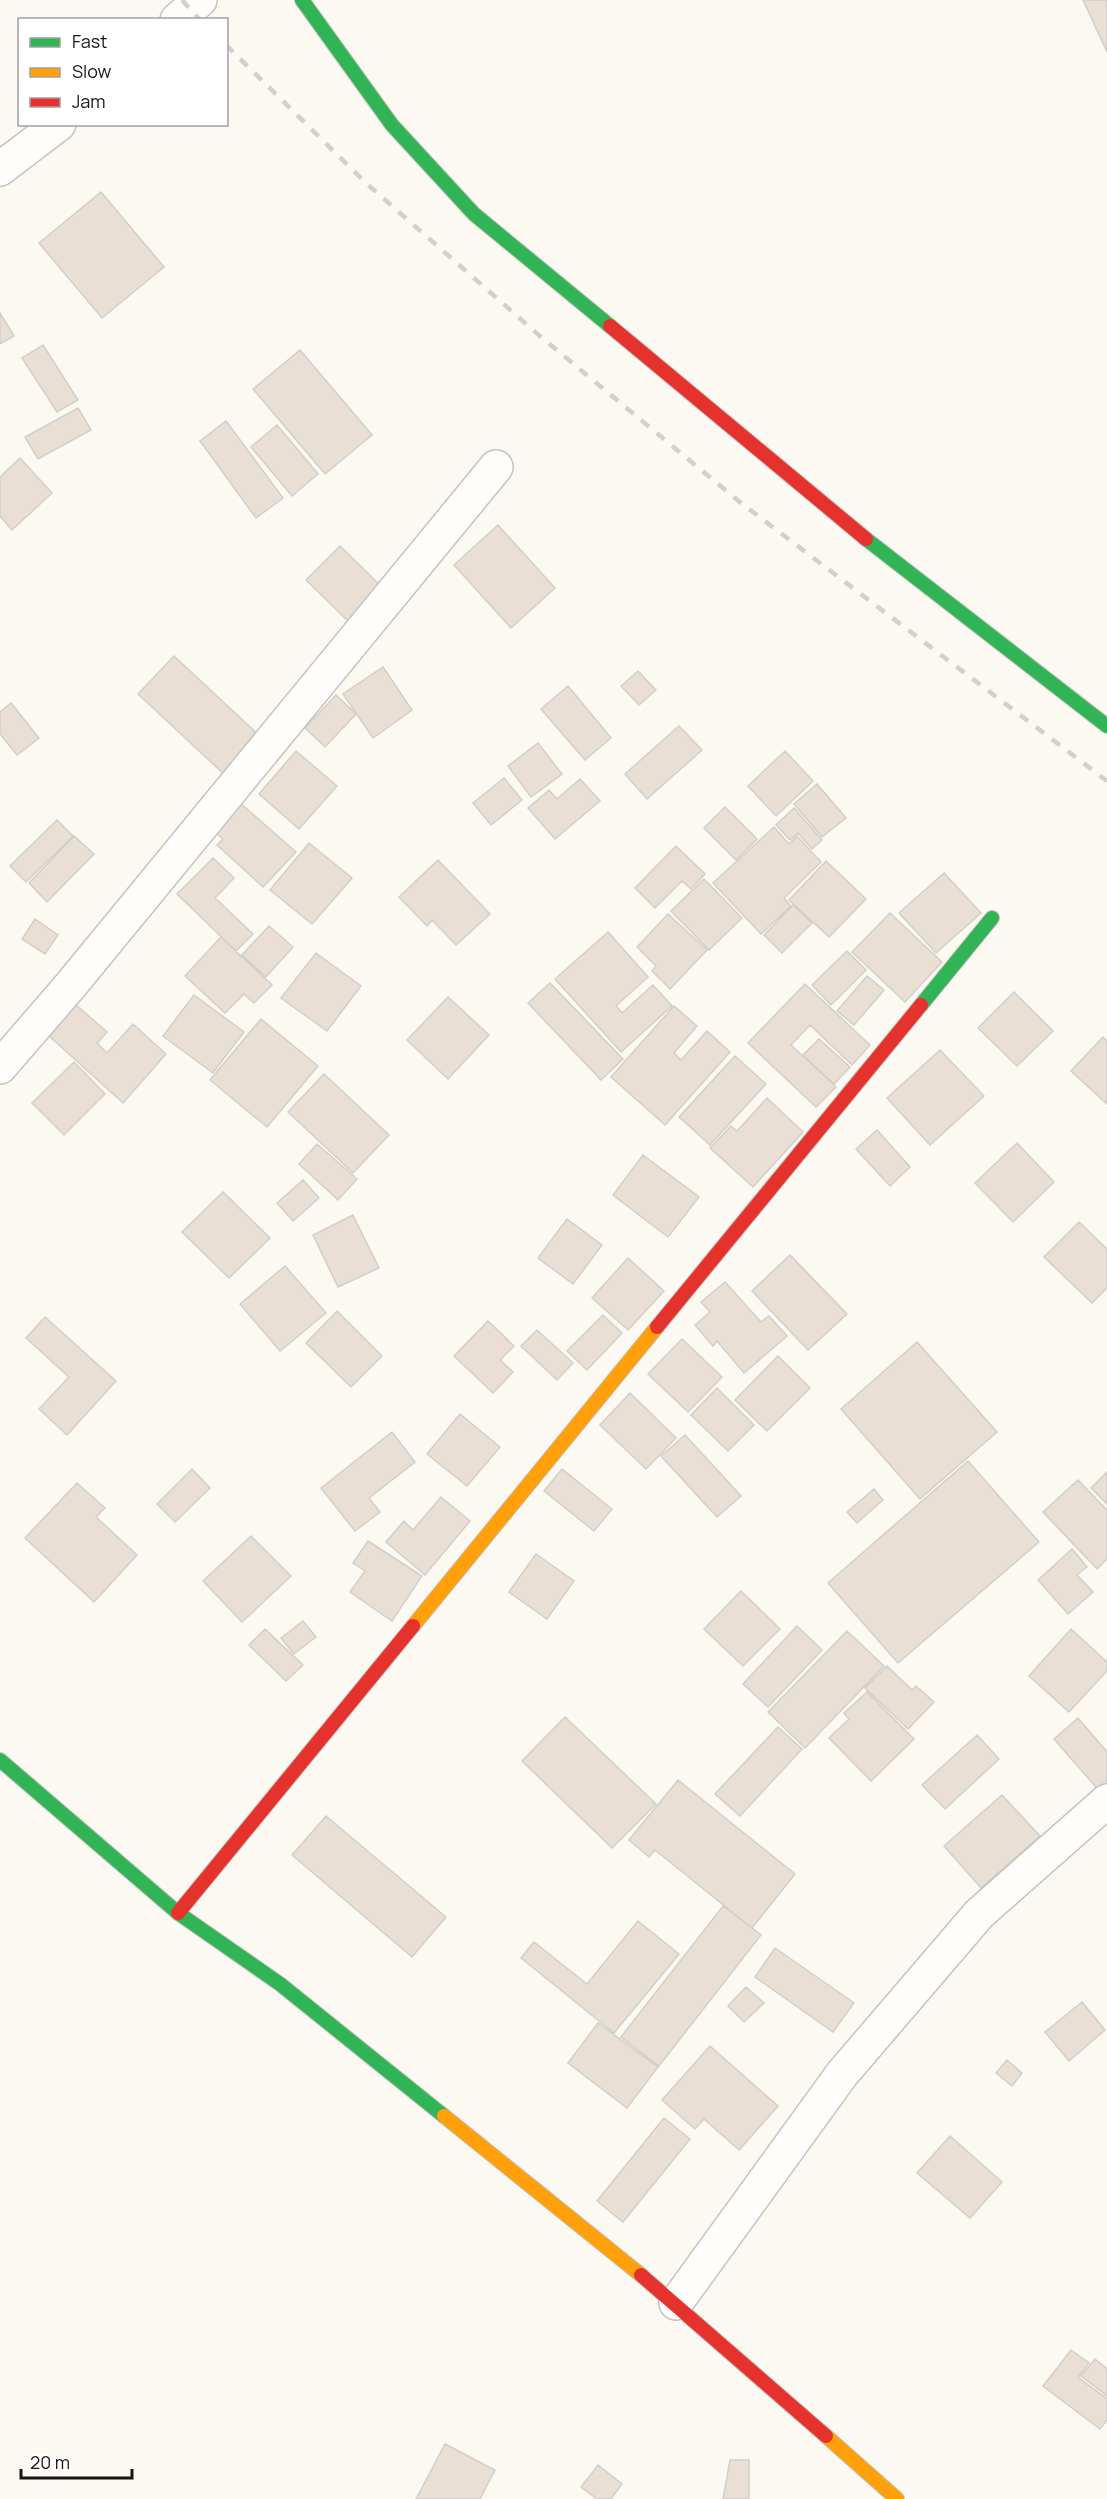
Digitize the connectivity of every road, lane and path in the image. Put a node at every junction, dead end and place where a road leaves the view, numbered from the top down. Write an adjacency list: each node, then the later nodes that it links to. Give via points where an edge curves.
1 (200, 0): 3 (street)
2 (302, 0): 7 (street, via 392,125 474,214 907,573)
3 (179, 18)
4 (56, 126): 5 (street)
5 (0, 169)
6 (496, 467): 9 (street)
7 (1104, 719)
8 (992, 918): 12 (street)
9 (0, 1067)
10 (0, 1760): 12 (street)
11 (1107, 1801): 13 (street, via 979,1914 842,2074)
12 (178, 1912): 13 (street, via 280,1984)
13 (676, 2303): 14 (street)
14 (897, 2499)

